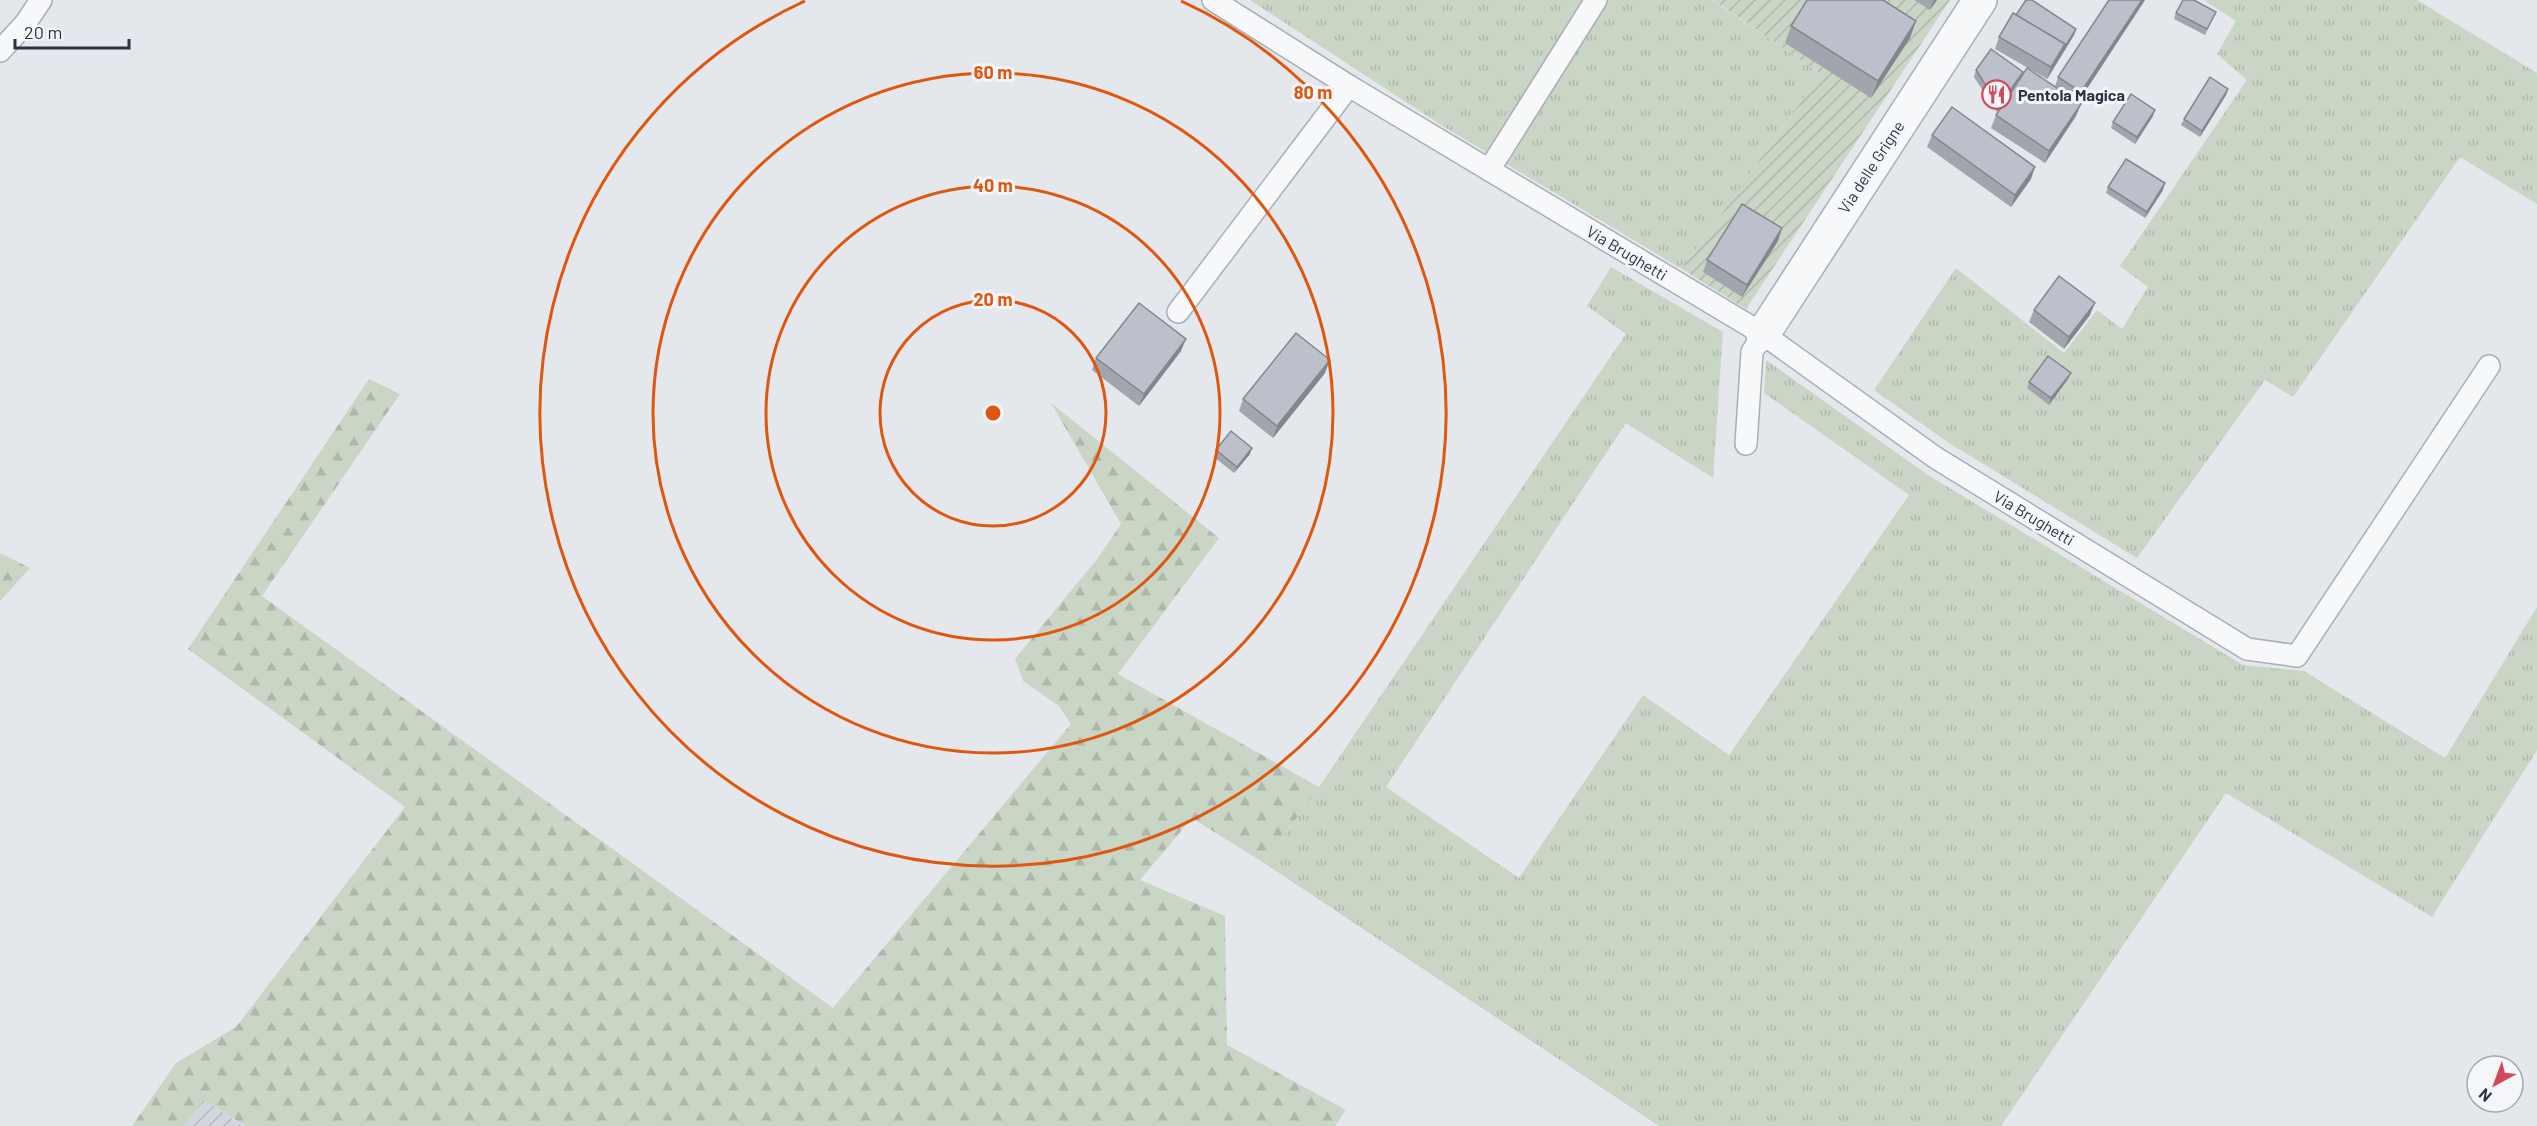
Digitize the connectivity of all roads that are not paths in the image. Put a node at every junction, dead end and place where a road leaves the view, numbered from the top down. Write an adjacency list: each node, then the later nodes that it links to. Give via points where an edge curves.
1 (41, 0): 5 (lane)
2 (1213, 0): 6 (lane, Via Brughetti)
3 (1596, 0): 7 (lane)
4 (1980, 0): 9 (street, Via delle Grigne)
5 (0, 51)
6 (1349, 87): 7 (lane, Via Brughetti); 8 (lane)
7 (1489, 170): 9 (lane, Via Brughetti)
8 (1178, 312)
9 (1763, 334): 10 (lane, Via Brughetti, via 1936,458 2247,649 2297,656); 11 (lane, via 1752,352)
10 (2489, 366)
11 (1746, 444)

